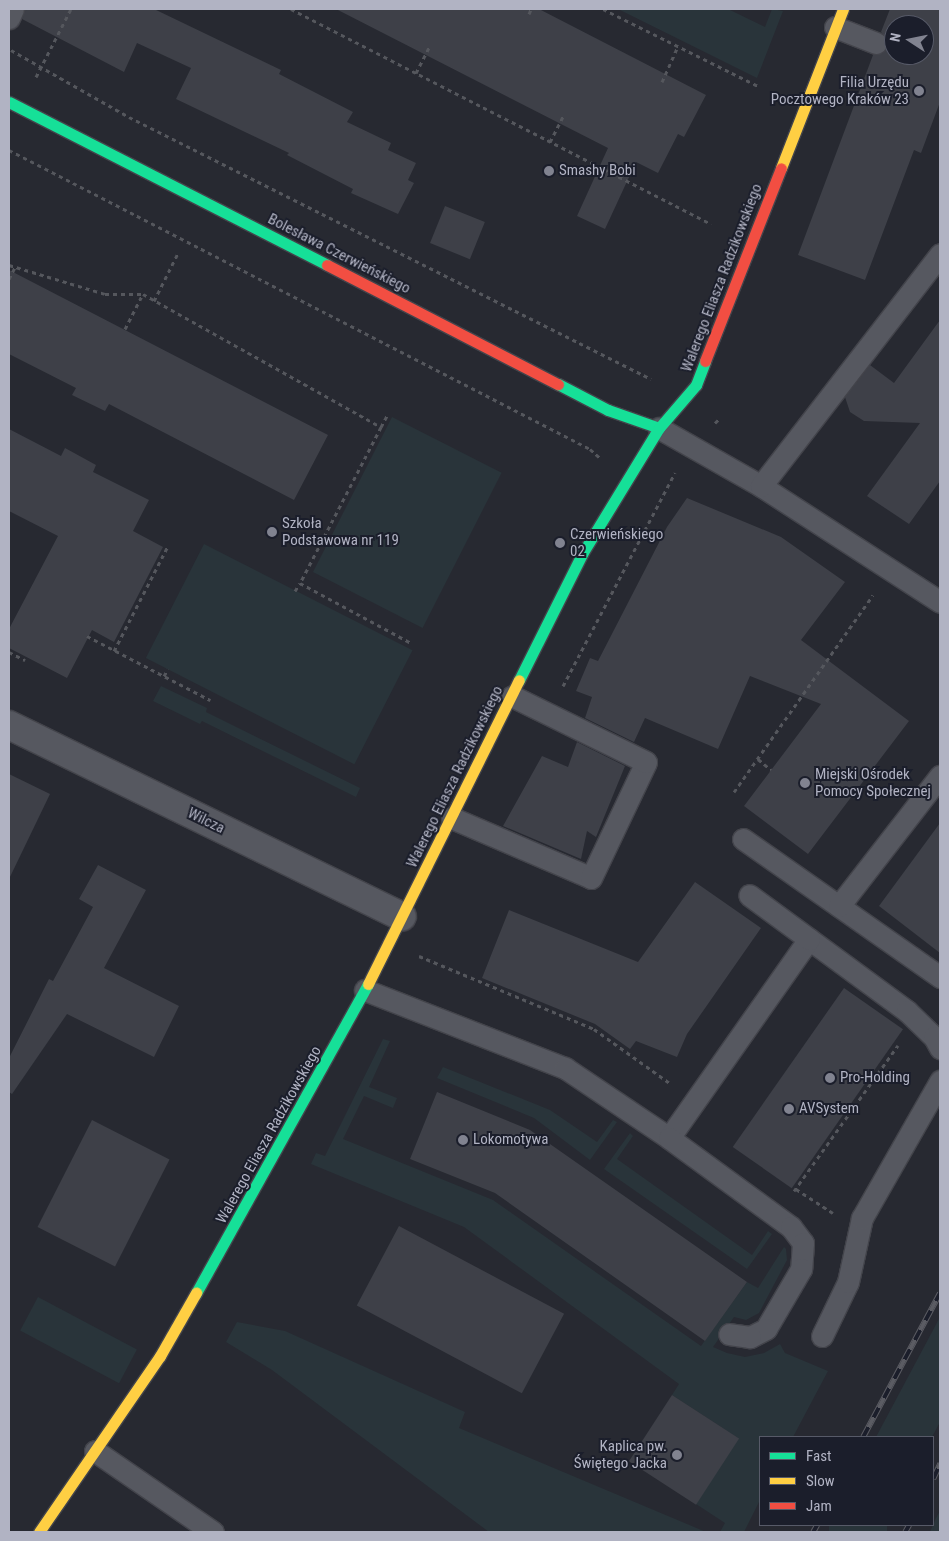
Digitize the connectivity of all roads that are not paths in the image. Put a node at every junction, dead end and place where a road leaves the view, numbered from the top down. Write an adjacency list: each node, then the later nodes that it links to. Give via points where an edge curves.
1 (13, 9): 2 (lane)
2 (9, 18)
3 (839, 18): 4 (lane); 7 (street, Walerego Eliasza Radzikowskiego, via 696,385)
4 (876, 43)
5 (13, 104): 7 (street, Bolesława Czerwieńskiego, via 608,410)
6 (940, 254): 8 (lane)
7 (659, 428): 8 (lane); 10 (street, Walerego Eliasza Radzikowskiego, via 582,554)
8 (761, 486): 9 (lane)
9 (940, 602)
10 (512, 696): 13 (street, Walerego Eliasza Radzikowskiego); 13 (lane, via 646,762 592,878)
11 (9, 725): 17 (street, Wilcza)
12 (940, 776): 16 (lane)
13 (452, 818): 17 (street, Walerego Eliasza Radzikowskiego)
14 (743, 839): 16 (lane)
15 (749, 895): 18 (lane)
16 (839, 906): 19 (lane)
17 (402, 917): 20 (street, Walerego Eliasza Radzikowskiego)
18 (810, 938): 21 (lane, via 916,1020 934,1036); 23 (lane)
19 (940, 977)
20 (365, 990): 23 (lane, via 565,1068); 26 (street, Walerego Eliasza Radzikowskiego, via 274,1158 160,1356)
21 (940, 1048)
22 (940, 1081): 25 (lane, via 862,1218 848,1282)
23 (669, 1138): 24 (lane, via 799,1234 804,1252 801,1269 766,1329 750,1337)
24 (729, 1334)
25 (822, 1336)
26 (95, 1451): 27 (street, Walerego Eliasza Radzikowskiego); 28 (lane)
27 (42, 1531)
28 (213, 1532)

